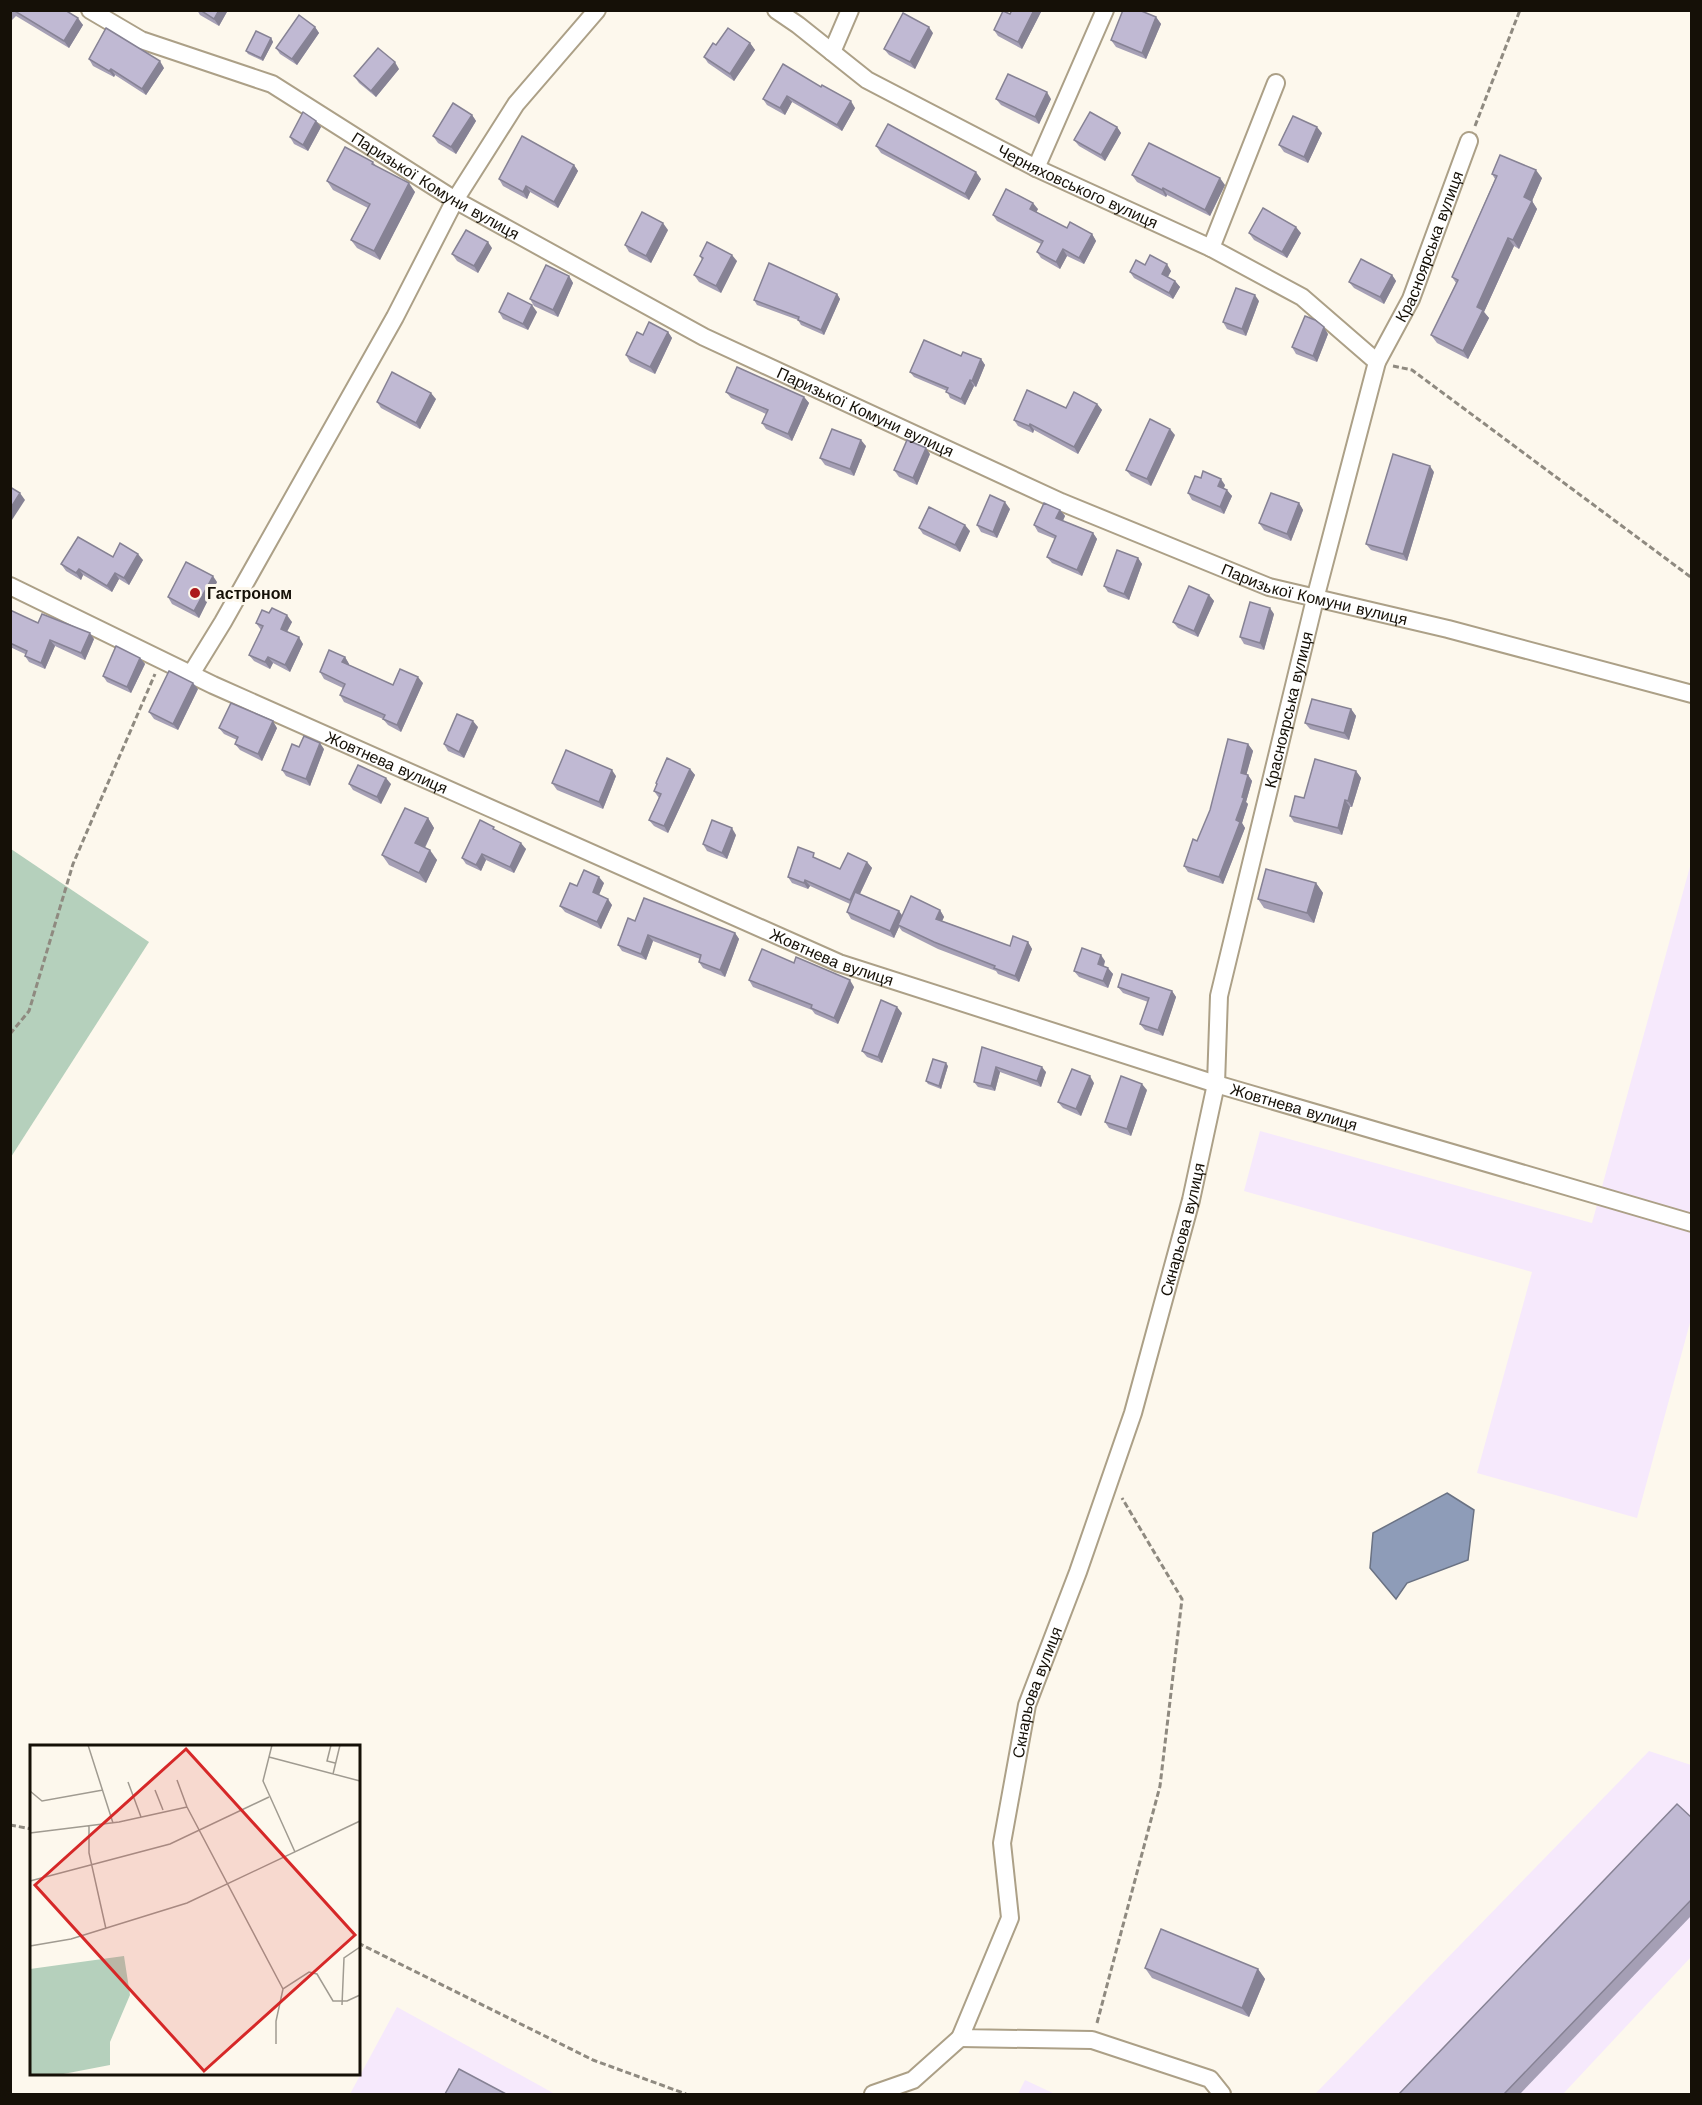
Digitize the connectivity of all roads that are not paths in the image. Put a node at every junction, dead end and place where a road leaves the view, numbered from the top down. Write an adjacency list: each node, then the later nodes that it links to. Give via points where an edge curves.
1 (90, 10): 10 (street, Паризької Комуни вулиця, via 141,40 272,84)
2 (597, 10): 10 (street, via 516,104)
3 (776, 10): 6 (street, Черняховського вулиця)
4 (850, 10): 6 (street)
5 (1105, 10): 9 (street)
6 (832, 52): 9 (street, Черняховського вулиця, via 867,80)
7 (1276, 84): 11 (street)
8 (1470, 141): 12 (street, Красноярська вулиця, via 1411,299)
9 (1036, 168): 11 (street, Черняховського вулиця)
10 (455, 200): 14 (street, Паризької Комуни вулиця, via 704,337 1061,502 1269,587); 15 (street, via 395,317)
11 (1211, 248): 12 (street, Черняховського вулиця, via 1302,297)
12 (1377, 362): 14 (street, Красноярська вулиця)
13 (10, 586): 15 (street, Жовтнева вулиця)
14 (1315, 599): 16 (street, Паризької Комуни вулиця, via 1448,629); 17 (street, Красноярська вулиця, via 1219,996)
15 (191, 674): 17 (street, Жовтнева вулиця, via 839,963)
16 (1692, 694)
17 (1216, 1084): 18 (street, Жовтнева вулиця); 19 (street, Скнарьова вулиця, via 1188,1211 1133,1413 1027,1705 1002,1843 1010,1918)
18 (1692, 1223)
19 (960, 2037): 20 (street, via 913,2080); 21 (street, via 1092,2040 1210,2079)
20 (873, 2094)
21 (1222, 2094)

